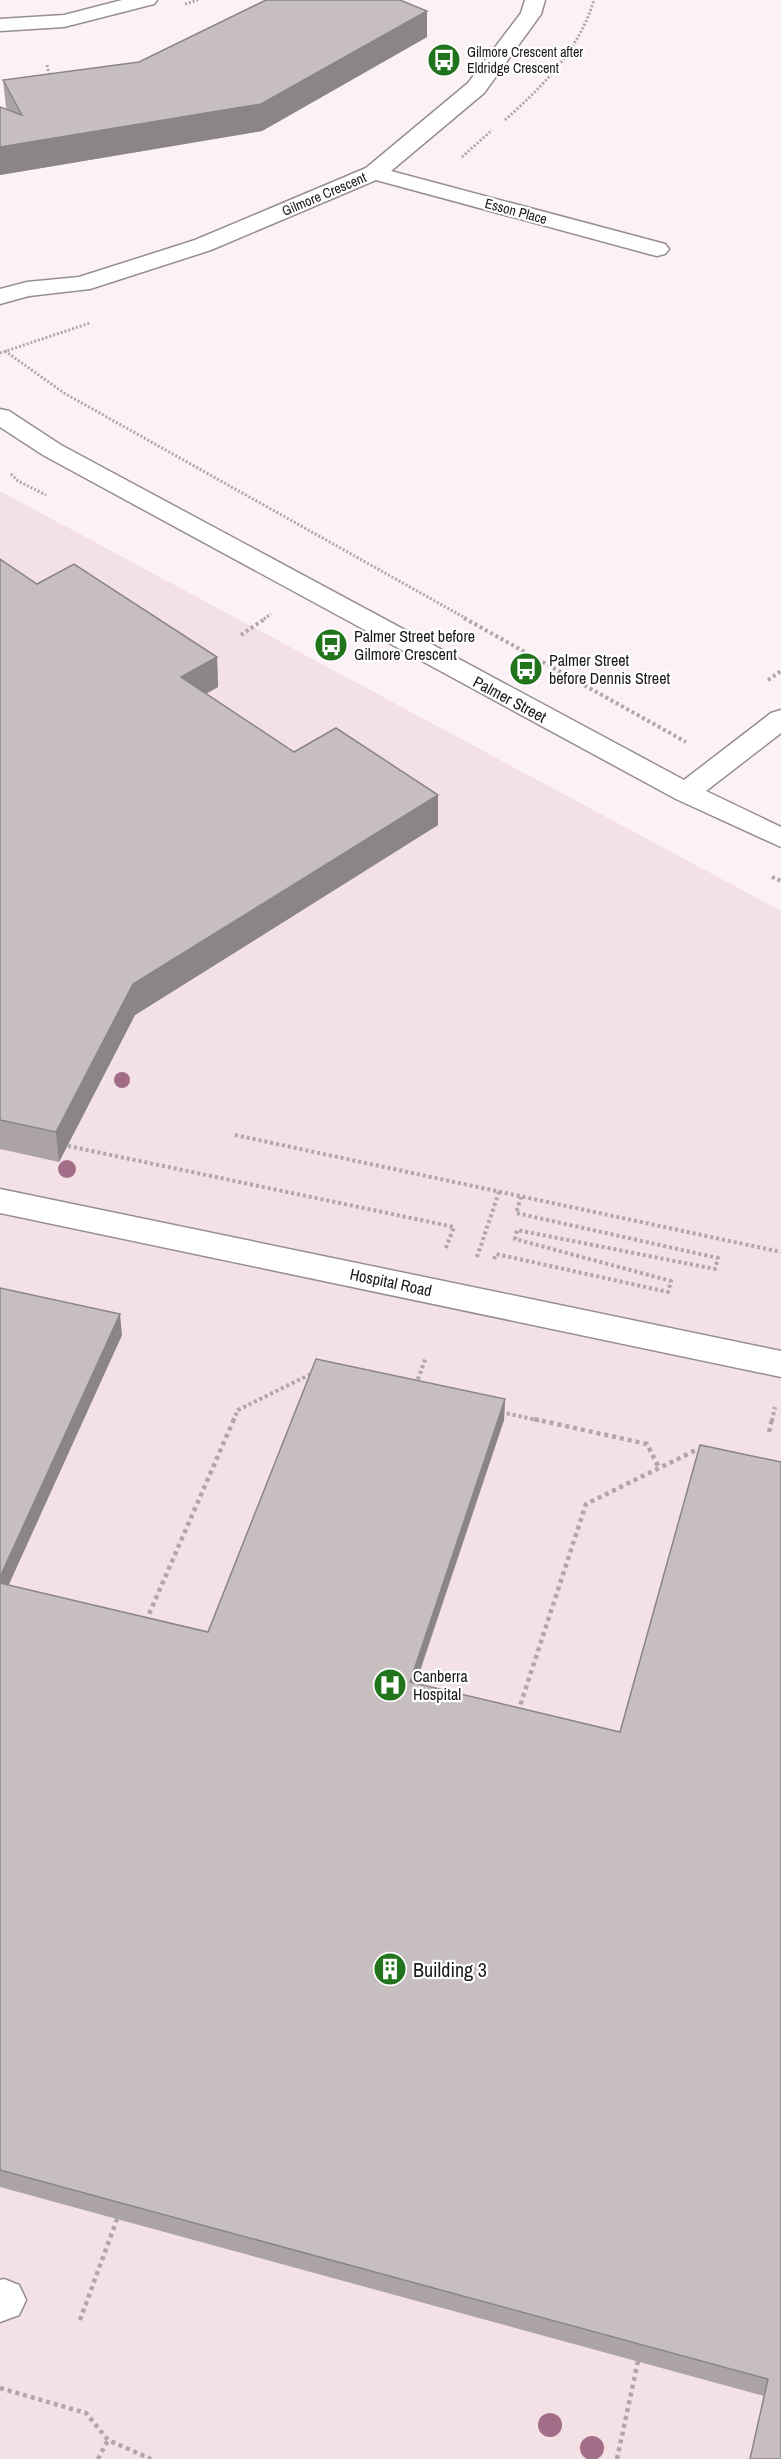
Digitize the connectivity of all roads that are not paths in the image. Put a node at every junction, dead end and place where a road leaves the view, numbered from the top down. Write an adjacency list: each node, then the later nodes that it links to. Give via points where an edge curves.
1 (147, 0): 3 (street, via 64,21)
2 (535, 0): 4 (street, Gilmore Crescent, via 531,14 476,88)
3 (0, 25)
4 (374, 173): 5 (street, Esson Place); 6 (street, Gilmore Crescent, via 203,245)
5 (657, 249)
6 (81, 284): 7 (street, Gilmore Crescent, via 27,289); 8 (street, Gilmore Crescent, via 47,306)
7 (0, 297)
8 (19, 315)
9 (0, 416): 11 (street, Palmer Street)
10 (0, 430): 11 (street, Palmer Street)
11 (52, 450): 13 (street, Palmer Street)
12 (781, 719): 13 (street)
13 (686, 793): 14 (street, Palmer Street)
14 (781, 838)
15 (0, 1201): 16 (street, Hospital Road)
16 (781, 1364)

